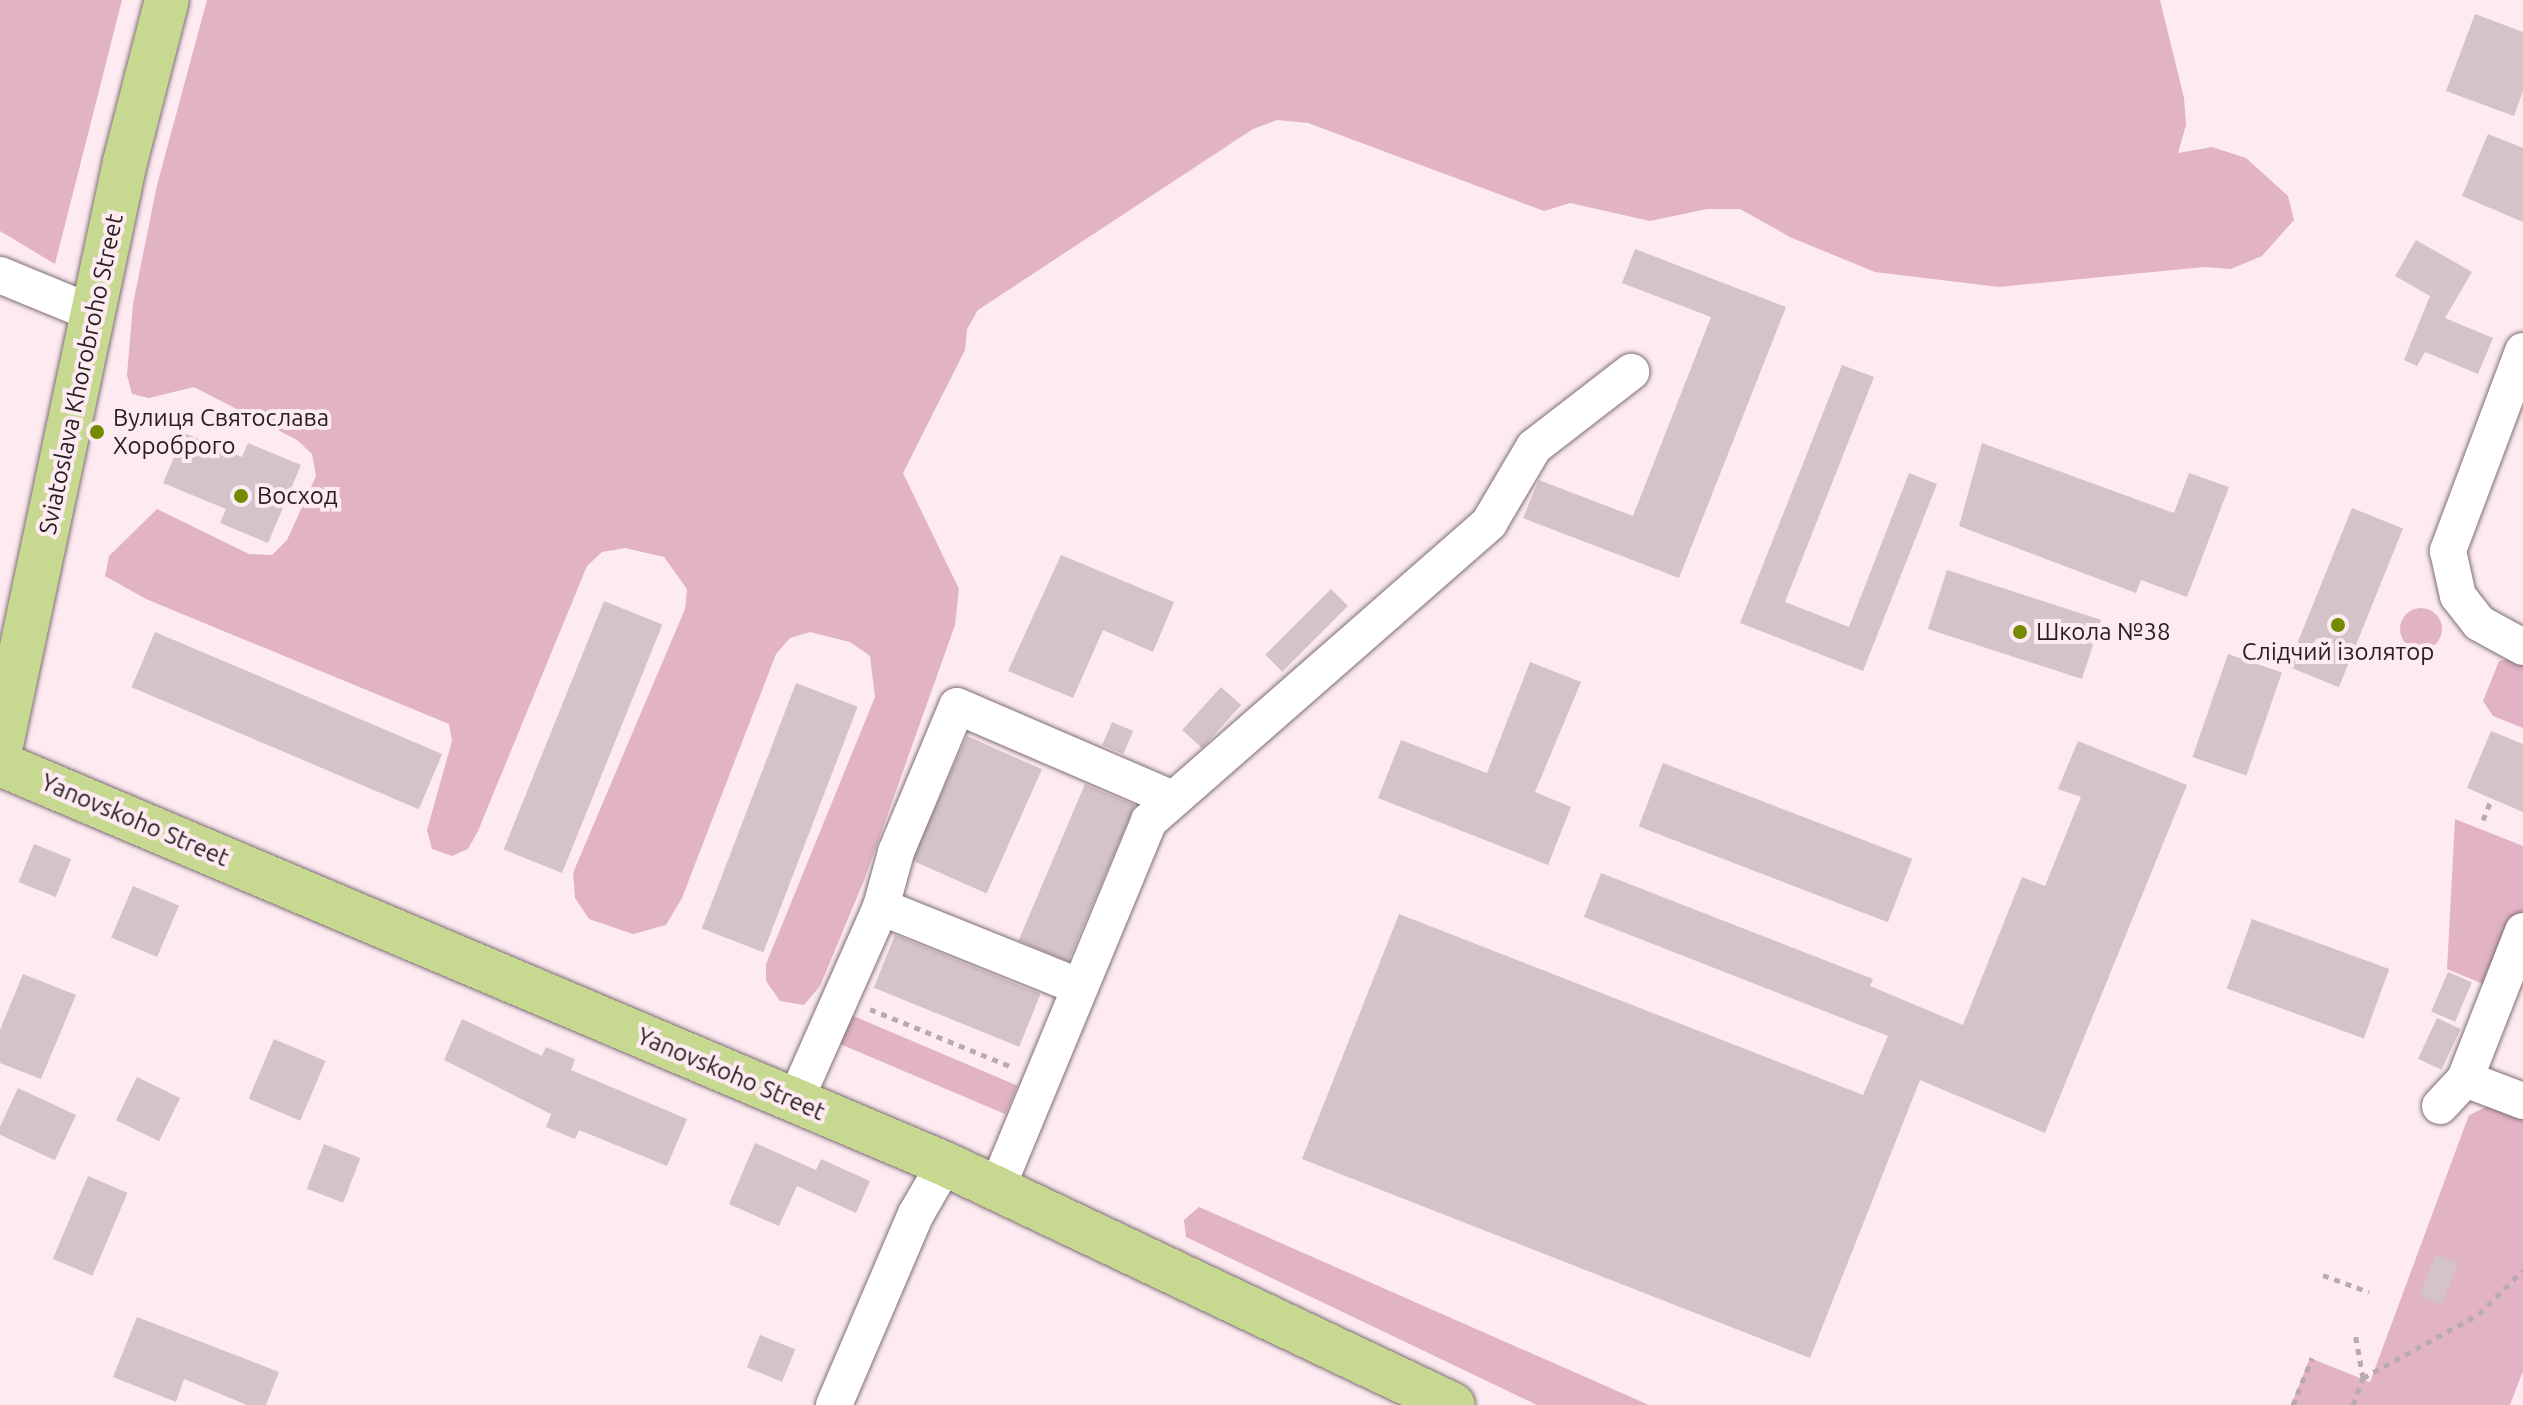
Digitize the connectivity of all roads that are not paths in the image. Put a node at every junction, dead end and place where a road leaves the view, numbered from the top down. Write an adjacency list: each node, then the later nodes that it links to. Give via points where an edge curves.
1 (167, 0): 3 (main road, Sviatoslava Khorobroho Street)
2 (0, 275): 3 (street)
3 (92, 313): 7 (main road, Sviatoslava Khorobroho Street)
4 (2523, 351): 6 (street, via 2448,551 2458,596 2479,623)
5 (1631, 372): 9 (street, via 1534,447 1489,523)
6 (2523, 647)
7 (0, 750)
8 (0, 764): 14 (main road, Yanovskoho Street)
9 (1173, 799): 10 (street, via 957,706 896,852); 12 (street, via 1149,821)
10 (881, 907): 12 (street); 14 (street)
11 (2523, 931): 13 (street)
12 (1080, 987): 18 (street)
13 (2465, 1079): 15 (street); 16 (street)
14 (795, 1101): 17 (main road, Yanovskoho Street)
15 (2523, 1101)
16 (2440, 1106)
17 (945, 1164): 18 (main road, Yanovskoho Street); 19 (street, via 916,1214)
18 (997, 1188): 20 (main road, Yanovskoho Street)
19 (834, 1405)
20 (1453, 1405)

